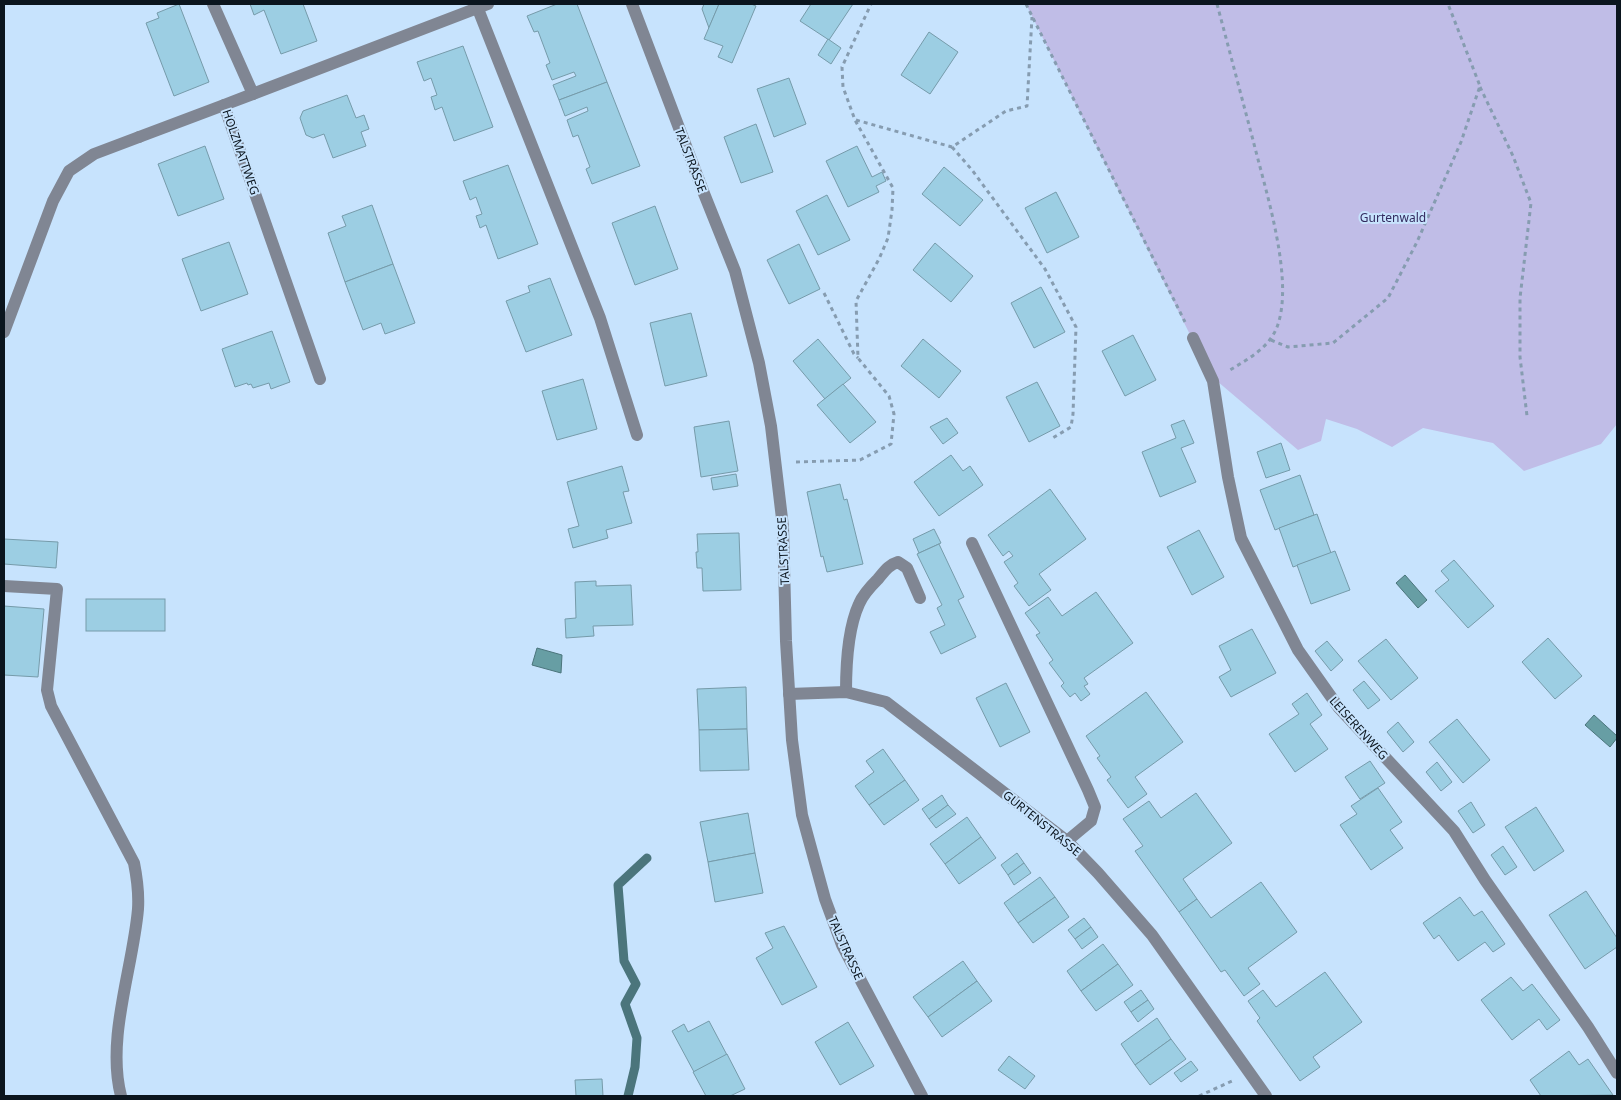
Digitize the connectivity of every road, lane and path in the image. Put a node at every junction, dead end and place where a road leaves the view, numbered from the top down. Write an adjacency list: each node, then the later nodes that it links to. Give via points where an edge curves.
1 (213, 4): 10 (street)
2 (632, 4): 24 (street, TALSTRASSE, via 735,271 760,363)
3 (871, 4): 12 (path, via 842,67 843,87)
4 (1026, 4): 8 (path)
5 (1217, 4): 17 (path, via 1276,230 1283,299 1278,326)
6 (1448, 4): 9 (path)
7 (481, 5): 10 (street, HOLZMATTWEG); 22 (street, via 600,318)
8 (1032, 17): 13 (path, via 1027,106 1006,111); 16 (path)
9 (1480, 86): 17 (path, via 1462,142 1388,298 1333,343 1288,346); 21 (path, via 1531,203 1520,298 1520,356)
10 (253, 94): 11 (street, HOLZMATTWEG)
11 (224, 105): 15 (street, via 94,154 69,171 53,201); 19 (street, HOLZMATTWEG)
12 (855, 120): 13 (path); 18 (path, via 893,188 888,238 856,301)
13 (952, 147): 23 (path, via 1045,269 1076,327 1071,427)
14 (824, 293): 18 (path)
15 (4, 332)
16 (1192, 338): 20 (street, LEISERENWEG)
17 (1271, 340): 20 (path, via 1250,358)
18 (858, 358): 24 (path, via 889,396 894,414 891,444 860,460)
19 (320, 379)
20 (1213, 381): 31 (street, LEISERENWEG, via 1241,538 1298,650 1339,708 1454,831)
21 (1526, 416)
22 (637, 434)
23 (1050, 439)
24 (776, 462): 29 (street, TALSTRASSE, via 783,527)
25 (972, 543): 30 (street, via 1095,807 1091,821)
26 (4, 586): 33 (street, via 57,589 47,690 52,706 134,863 138,908 116,1061)
27 (920, 598): 28 (street, via 907,568 898,562 890,565 869,589 859,603 853,622)
28 (846, 692): 29 (street, GURTENSTRASSE); 30 (street, GURTENSTRASSE, via 886,702)
29 (789, 694): 34 (street, TALSTRASSE, via 802,815 825,899 842,946)
30 (1067, 841): 36 (street, GURTENSTRASSE, via 1152,936)
31 (1617, 1073)
32 (1231, 1082): 35 (path)
33 (121, 1096)
34 (922, 1096)
35 (1199, 1096)
36 (1266, 1096)

